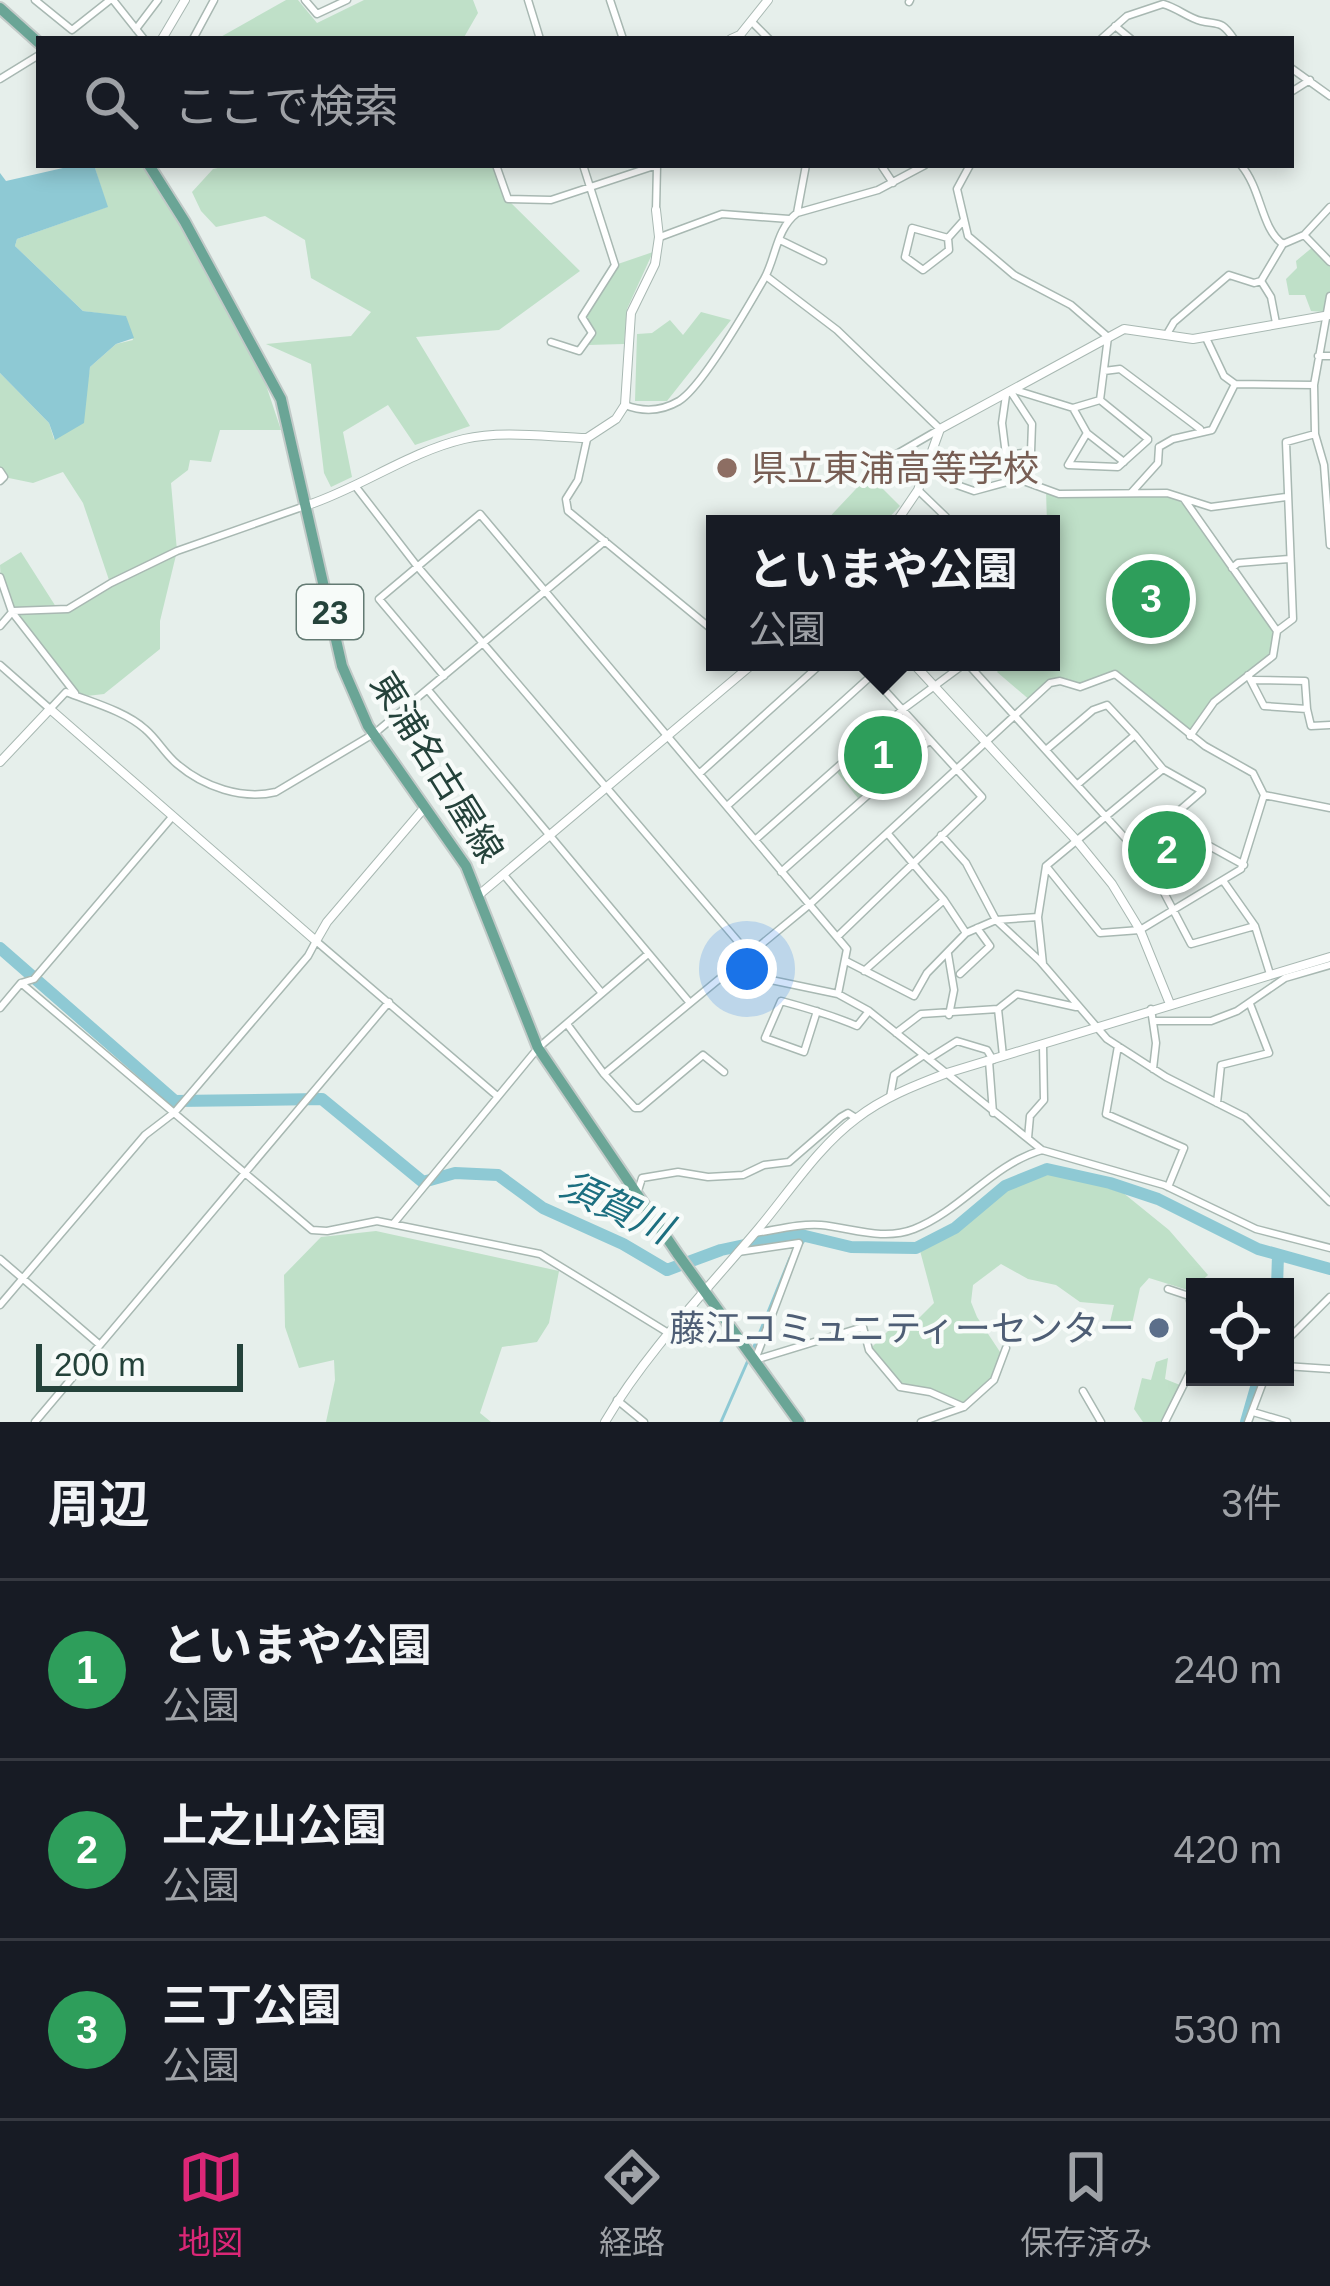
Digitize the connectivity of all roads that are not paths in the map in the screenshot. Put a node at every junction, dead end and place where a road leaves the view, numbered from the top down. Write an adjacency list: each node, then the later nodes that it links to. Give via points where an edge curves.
1 (111, 0): 10 (street, via 73,30); 15 (street)
2 (158, 0): 15 (street)
3 (185, 0): 17 (street)
4 (214, 0): 18 (street)
5 (304, 0): 6 (street, via 317,14)
6 (347, 0)
7 (527, 0): 19 (street)
8 (610, 0): 20 (street)
9 (769, 0): 13 (street)
10 (41, 2)
11 (1163, 2): 14 (street); 25 (street)
12 (0, 8): 26 (main road)
13 (752, 22): 21 (street); 22 (street)
14 (1114, 26): 23 (street); 24 (street)
15 (136, 28): 16 (street)
16 (142, 36)
17 (164, 36)
18 (195, 36)
19 (539, 36)
20 (622, 36)
21 (740, 36)
22 (767, 36)
23 (1104, 36)
24 (1127, 36)
25 (1232, 36)
26 (36, 40)
27 (36, 57): 29 (street)
28 (1294, 70): 30 (street)
29 (0, 79)
30 (1310, 80): 31 (street); 32 (street)
31 (1294, 90)
32 (1330, 96)
33 (151, 168): 89 (main road, 東浦名古屋線 / 23, via 274,384)
34 (497, 168): 44 (street, via 508,200 551,200)
35 (584, 168): 44 (street)
36 (647, 168): 44 (street)
37 (657, 168): 46 (street)
38 (805, 168): 47 (street)
39 (883, 168): 43 (street)
40 (920, 168): 43 (street)
41 (968, 168): 48 (street, via 957,189)
42 (1243, 168): 53 (street, via 1270,235)
43 (892, 184): 47 (street)
44 (590, 186): 64 (street, via 615,265 582,317 592,334 579,351)
45 (1330, 207): 49 (street)
46 (656, 210): 50 (street)
47 (793, 216): 50 (street, via 722,214); 52 (street)
48 (964, 220): 51 (street); 61 (street, via 968,236 1014,275 1071,304)
49 (1304, 235): 53 (street); 55 (street)
50 (659, 237): 72 (street, via 632,313)
51 (948, 238): 51 (street, via 912,228 905,256 923,270 949,250)
52 (780, 240): 54 (street); 56 (street)
53 (1283, 244): 57 (street)
54 (823, 261)
55 (1330, 262)
56 (766, 276): 72 (street, via 682,400 656,410); 74 (street, via 837,330)
57 (1261, 281): 60 (street); 62 (street, via 1229,275)
58 (1330, 296): 59 (street)
59 (1328, 315): 60 (street); 65 (street)
60 (1276, 323): 63 (street)
61 (1108, 337): 62 (street, via 1135,328); 67 (street); 70 (street)
62 (1166, 337): 63 (street)
63 (1206, 337): 68 (street)
64 (551, 342)
65 (1318, 356): 66 (street); 69 (street)
66 (1330, 356)
67 (1104, 371): 71 (street); 75 (street, via 1120,369)
68 (1235, 384): 69 (street); 75 (street, via 1212,430)
69 (1314, 385): 77 (street)
70 (1011, 393): 70 (street, via 1002,423 1006,454 1031,452 1032,424); 73 (street); 74 (street)
71 (1100, 400): 73 (street); 79 (street)
72 (625, 405): 78 (street)
73 (1073, 408): 76 (street)
74 (940, 429): 81 (street); 83 (street)
75 (1202, 430): 80 (street)
76 (1087, 433): 82 (street); 82 (street, via 1068,465)
77 (1316, 434): 88 (street, via 1286,442); 93 (street)
78 (587, 438): 84 (street, via 469,437); 92 (street, via 568,511)
79 (1148, 440): 80 (street); 82 (street)
80 (1159, 447): 86 (street, via 1158,464)
81 (930, 459): 85 (street); 86 (street, via 974,490 1018,479 1059,494)
82 (1124, 462)
83 (877, 466)
84 (356, 487): 89 (street); 95 (street)
85 (918, 490): 90 (street); 91 (street)
86 (1130, 494): 87 (street)
87 (1182, 496): 88 (street, via 1211,507); 96 (street)
88 (1286, 496): 94 (street)
89 (308, 505): 99 (street, via 177,551 68,609); 122 (main road, 東浦名古屋線 / 23, via 342,666)
90 (905, 515)
91 (944, 515)
92 (605, 541): 98 (street); 100 (street)
93 (1330, 545)
94 (1288, 559): 96 (street); 102 (street, via 1293,619)
95 (417, 566): 98 (street, via 480,514); 103 (street); 111 (street, via 379,599)
96 (1232, 568): 102 (street)
97 (0, 577): 99 (street)
98 (545, 592): 103 (street); 123 (street)
99 (11, 612): 101 (street); 116 (street)
100 (706, 625)
101 (0, 626)
102 (1277, 631): 113 (street, via 1273,656)
103 (484, 643): 111 (street); 134 (street)
104 (0, 665): 117 (street)
105 (741, 671): 123 (street)
106 (813, 671): 132 (street)
107 (867, 671): 112 (street)
108 (920, 671): 114 (street)
109 (954, 671): 114 (street)
110 (974, 671): 120 (street)
111 (443, 676): 115 (street)
112 (872, 676): 118 (street); 136 (street)
113 (1251, 678): 119 (street, via 1264,706); 119 (street, via 1305,681); 125 (street, via 1214,703)
114 (934, 686): 118 (street); 127 (street)
115 (428, 690): 122 (street); 144 (street)
116 (78, 697): 117 (street, via 67,692); 122 (street, via 139,724 190,774 257,796)
117 (50, 710): 129 (street); 139 (street)
118 (902, 710): 126 (street); 145 (street)
119 (1306, 710): 121 (street, via 1311,726)
120 (1016, 716): 125 (street, via 1049,683 1080,688 1114,674); 127 (street); 128 (street)
121 (1330, 725)
122 (375, 733): 137 (main road, 東浦名古屋線 / 23)
123 (668, 735): 132 (street); 134 (street)
124 (1135, 736): 128 (street, via 1107,705); 130 (street); 133 (street)
125 (1190, 736): 135 (street, via 1253,773)
126 (930, 740): 131 (street); 152 (street)
127 (987, 744): 131 (street); 146 (street)
128 (1046, 749): 133 (street)
129 (0, 762)
130 (1163, 769): 140 (street); 141 (street, via 1202,791)
131 (958, 770): 142 (street); 143 (street, via 982,797)
132 (700, 773): 136 (street)
133 (1078, 784): 140 (street)
134 (606, 787): 144 (street); 170 (street)
135 (1264, 795): 138 (street); 149 (street)
136 (727, 806): 145 (street)
137 (425, 807): 156 (main road, 東浦名古屋線 / 23); 167 (street)
138 (1330, 808)
139 (172, 817): 167 (street); 177 (street, via 34,979)
140 (1108, 817): 146 (street); 148 (street)
141 (1175, 817): 147 (street); 148 (street)
142 (888, 834): 150 (street); 158 (street)
143 (941, 835): 150 (street); 161 (street, via 966,862)
144 (548, 836): 153 (street); 168 (street)
145 (755, 840): 152 (street)
146 (1077, 841): 151 (street); 164 (street)
147 (1204, 844): 149 (street); 155 (street)
148 (1135, 849): 155 (street)
149 (1244, 865): 154 (street)
150 (914, 866): 157 (street); 166 (street)
151 (1046, 866): 160 (street); 164 (street, via 1100,933)
152 (782, 872): 158 (street)
153 (503, 875): 156 (street); 178 (street)
154 (1224, 882): 159 (street); 162 (street)
155 (1160, 883): 159 (street)
156 (480, 894): 197 (main road, 東浦名古屋線 / 23)
157 (944, 900): 165 (street); 174 (street)
158 (809, 905): 166 (street); 170 (street)
159 (1173, 909): 162 (street, via 1191,944); 164 (street)
160 (1038, 916): 161 (street); 173 (street)
161 (996, 920): 163 (street); 173 (street)
162 (1255, 926): 176 (street)
163 (977, 928): 165 (street); 175 (street, via 990,946)
164 (1140, 930): 183 (street)
165 (966, 933): 169 (street)
166 (838, 937): 171 (street)
167 (316, 940): 180 (street); 207 (street)
168 (648, 954): 178 (street); 182 (street)
169 (948, 955): 174 (street, via 914,996); 190 (street)
170 (748, 956): 179 (street, via 771,980); 182 (street)
171 (845, 961): 174 (street); 179 (street)
172 (1330, 961): 176 (street); 181 (street)
173 (1043, 965): 185 (street)
174 (864, 970)
175 (960, 974)
176 (1270, 975): 183 (street)
177 (21, 983): 184 (street); 207 (street)
178 (601, 992): 192 (street)
179 (838, 994): 189 (street)
180 (388, 1002): 204 (street); 212 (street)
181 (1250, 1003): 191 (street, via 1211,1022); 206 (street, via 1269,1053 1221,1065)
182 (690, 1004): 203 (street)
183 (1171, 1004): 187 (street)
184 (0, 1008)
185 (1080, 1008): 186 (street, via 1017,994); 193 (street)
186 (998, 1009): 190 (street); 199 (street)
187 (1151, 1009): 191 (street); 193 (street)
188 (817, 1011): 188 (street, via 781,1001 765,1038 804,1052); 189 (street, via 857,1026)
189 (869, 1011): 194 (street)
190 (949, 1015): 194 (street, via 921,1014)
191 (1153, 1021): 200 (street)
192 (567, 1024): 197 (street); 203 (street)
193 (1095, 1026): 195 (street); 196 (street)
194 (896, 1033): 198 (street)
195 (1043, 1043): 199 (street); 210 (street, via 1044,1100 1030,1116)
196 (1118, 1046): 200 (street); 213 (street, via 1106,1114 1184,1148)
197 (538, 1048): 204 (street); 214 (main road, 東浦名古屋線 / 23)
198 (927, 1057): 199 (street, via 957,1041); 202 (street); 205 (street, via 895,1075)
199 (995, 1059): 202 (street); 208 (street)
200 (1153, 1069): 206 (street)
201 (724, 1072): 203 (street, via 703,1054 640,1108)
202 (947, 1073): 205 (street); 208 (street)
203 (604, 1074)
204 (496, 1095): 216 (street)
205 (890, 1097): 209 (street)
206 (1217, 1103): 215 (street, via 1273,1141)
207 (175, 1112): 212 (street); 221 (street)
208 (993, 1113): 210 (street)
209 (856, 1118): 214 (street, via 841,1117 789,1162 743,1175 643,1178); 217 (street)
210 (1028, 1138): 211 (street)
211 (1042, 1150): 213 (street); 217 (street, via 1012,1160 908,1232 817,1224)
212 (243, 1172): 216 (street, via 312,1230); 229 (street)
213 (1168, 1187): 218 (street, via 1256,1229)
214 (637, 1195): 223 (main road, 東浦名古屋線 / 23)
215 (1330, 1202)
216 (394, 1223): 228 (street, via 540,1254)
217 (755, 1233): 219 (street)
218 (1330, 1248)
219 (738, 1252): 223 (street); 231 (street, via 799,1243)
220 (0, 1259): 221 (street)
221 (22, 1279): 226 (street); 229 (street)
222 (1168, 1289): 224 (street)
223 (706, 1292): 228 (street); 231 (main road, 東浦名古屋線 / 23)
224 (1186, 1295)
225 (1330, 1298): 227 (street)
226 (0, 1305)
227 (1294, 1333)
228 (670, 1334): 237 (street)
229 (100, 1345): 240 (street)
230 (1006, 1348): 238 (street, via 994,1379)
231 (752, 1356): 238 (street, via 863,1327 868,1350 900,1388); 243 (main road, 東浦名古屋線 / 23)
232 (1294, 1367): 233 (street)
233 (1330, 1370)
234 (1186, 1380): 246 (street)
235 (1262, 1386): 239 (street)
236 (1084, 1391): 245 (street)
237 (617, 1400): 241 (street); 242 (street)
238 (964, 1407): 244 (street)
239 (1253, 1412): 247 (street); 248 (street)
240 (35, 1422)
241 (605, 1422)
242 (644, 1422)
243 (799, 1422)
244 (921, 1422)
245 (1101, 1422)
246 (1165, 1422)
247 (1248, 1422)
248 (1287, 1422)

